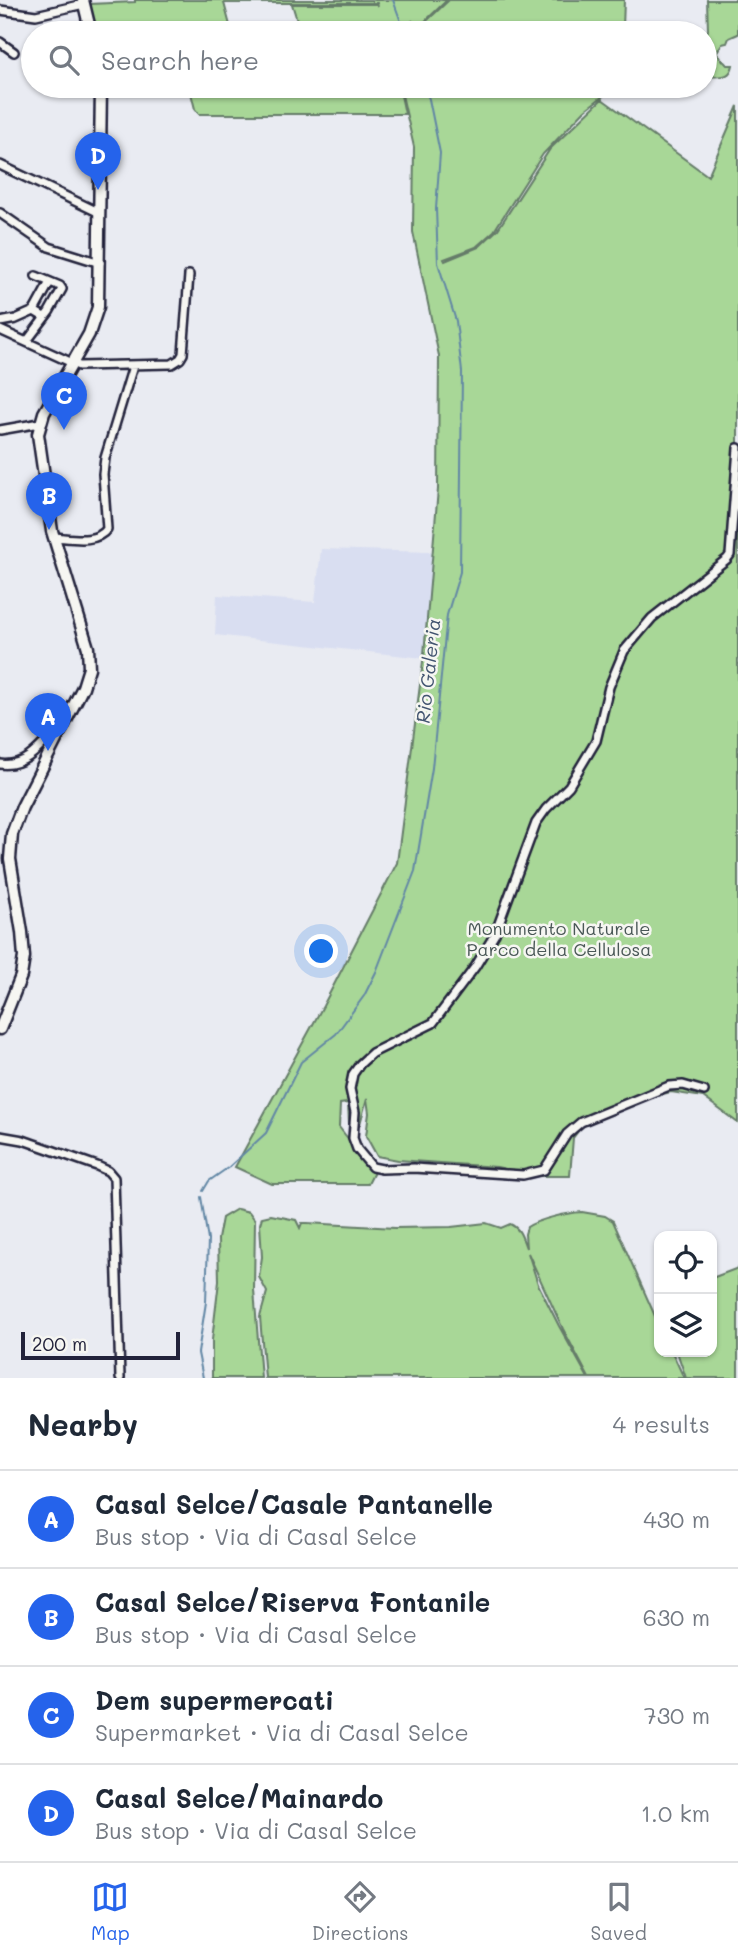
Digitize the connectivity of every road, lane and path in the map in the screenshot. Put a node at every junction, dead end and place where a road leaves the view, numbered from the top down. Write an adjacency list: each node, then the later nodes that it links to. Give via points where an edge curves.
1 (83, 2): 2 (street, via 36,15); 3 (main road)
2 (0, 10)
3 (88, 21)
4 (0, 42): 5 (street)
5 (14, 52)
6 (100, 98): 9 (main road)
7 (0, 165): 9 (street)
8 (0, 213): 10 (street, via 49,247)
9 (100, 213): 10 (main road)
10 (100, 263): 19 (main road, via 97,312)
11 (189, 275): 20 (street, via 181,358 167,366)
12 (36, 276): 13 (street)
13 (50, 282): 14 (street); 15 (street, via 62,289)
14 (34, 311): 15 (street); 16 (street)
15 (44, 317): 18 (street)
16 (0, 322)
17 (0, 330): 18 (street)
18 (27, 341): 19 (street)
19 (72, 363): 20 (street, via 81,367); 21 (main road)
20 (133, 366): 24 (street, via 105,458 106,530 92,538)
21 (40, 422): 22 (street); 24 (main road, via 38,444)
22 (0, 430)
23 (738, 448): 28 (street, via 730,555 652,618 624,651 596,741 569,786 536,823 495,934 475,967 433,1023 368,1056 353,1074 353,1140 372,1167 523,1175 544,1170 567,1134 589,1118 669,1086)
24 (54, 537): 25 (main road, via 88,653 86,678)
25 (68, 718): 26 (street, via 25,760); 27 (main road, via 12,834 11,865 24,957)
26 (0, 764)
27 (0, 1029)
28 (705, 1091)
29 (0, 1136): 30 (street, via 97,1166 114,1178)
30 (120, 1378)

